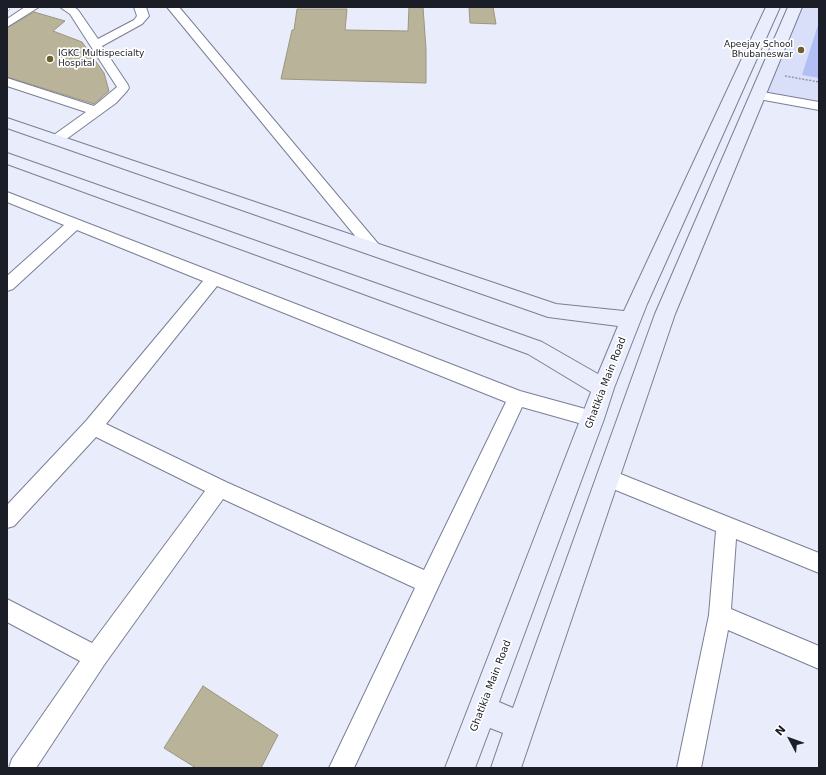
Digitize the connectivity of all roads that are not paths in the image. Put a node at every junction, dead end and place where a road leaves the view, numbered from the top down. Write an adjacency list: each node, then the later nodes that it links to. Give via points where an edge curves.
1 (33, 7): 7 (street)
2 (66, 7): 8 (street, via 74,12)
3 (140, 7): 8 (street, via 143,16 138,22)
4 (173, 7): 20 (street)
5 (772, 7): 17 (street, Ghatikia Main Road)
6 (795, 7): 10 (street)
7 (7, 24)
8 (96, 45): 12 (street, via 123,88)
9 (7, 82): 12 (street)
10 (757, 96): 11 (street); 18 (street)
11 (819, 106)
12 (96, 112): 14 (street)
13 (7, 123): 14 (street)
14 (56, 140): 20 (street)
15 (7, 158): 24 (street, via 535,348)
16 (7, 197): 19 (street)
17 (682, 206): 18 (street); 23 (street, Ghatikia Main Road)
18 (707, 214): 28 (street, via 665,314)
19 (76, 224): 21 (street); 22 (street)
20 (375, 250): 23 (street, via 556,312)
21 (214, 279): 25 (street); 27 (street)
22 (7, 285)
23 (631, 320): 24 (street, Ghatikia Main Road)
24 (603, 388): 26 (street, Ghatikia Main Road)
25 (517, 398): 26 (street); 33 (street)
26 (593, 418): 38 (street, Ghatikia Main Road)
27 (93, 427): 29 (street); 30 (street)
28 (608, 478): 31 (street); 39 (street)
29 (219, 488): 33 (street); 36 (street)
30 (7, 519)
31 (727, 525): 32 (street); 35 (street)
32 (819, 563)
33 (428, 583): 41 (street)
34 (7, 610): 36 (street)
35 (720, 615): 37 (street); 44 (street)
36 (96, 657): 40 (street)
37 (819, 658)
38 (482, 710): 39 (street); 42 (street, Ghatikia Main Road)
39 (521, 726): 43 (street)
40 (21, 768)
41 (340, 768)
42 (460, 768)
43 (506, 768)
44 (689, 768)

